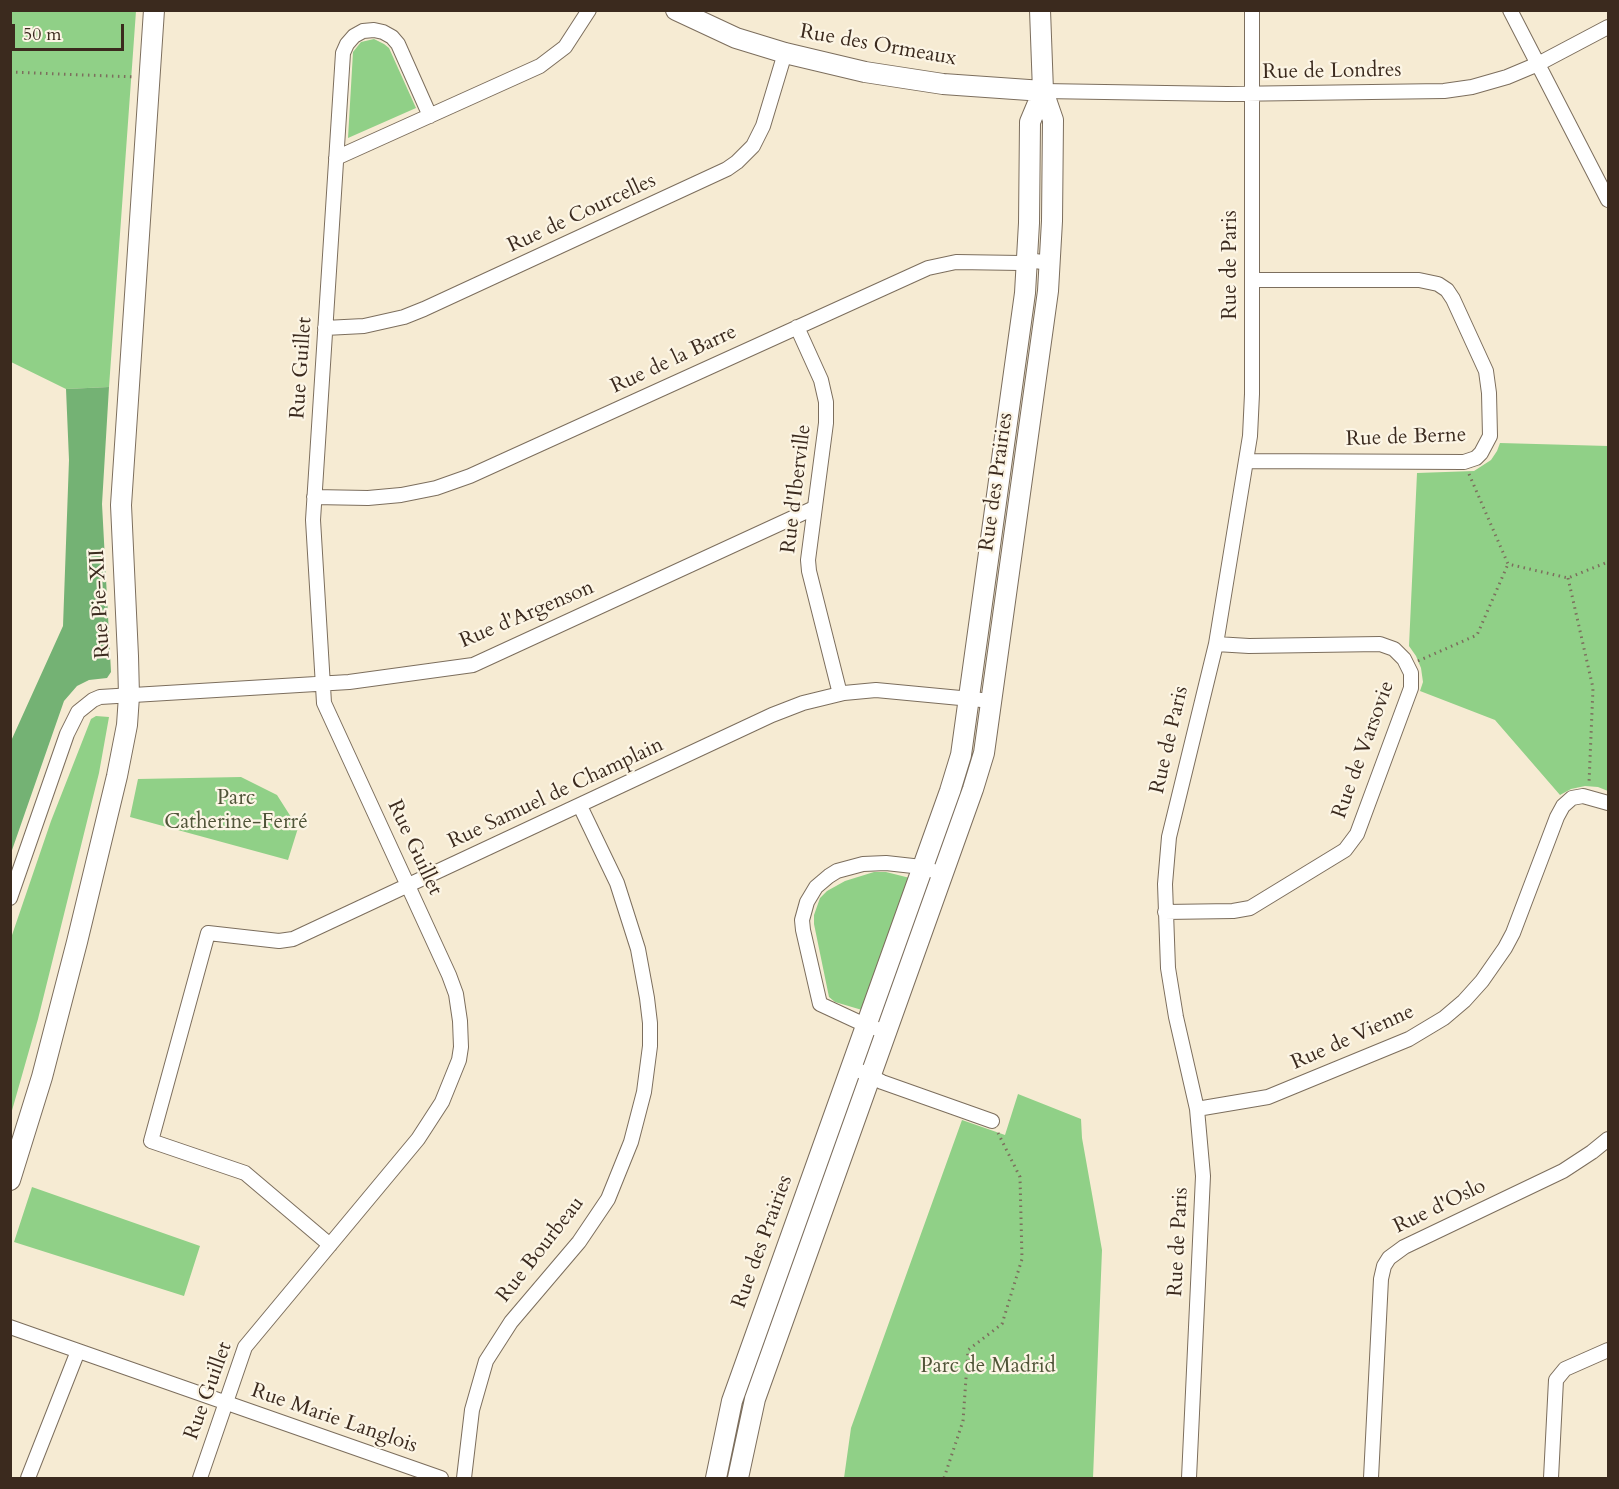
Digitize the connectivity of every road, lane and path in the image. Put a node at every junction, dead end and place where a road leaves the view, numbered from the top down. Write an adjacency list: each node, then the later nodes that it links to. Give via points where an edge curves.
1 (154, 10): 11 (street, Rue Pie-XII)
2 (589, 10): 14 (street, via 565,47 549,61)
3 (676, 10): 8 (street, Rue des Ormeaux, via 736,38)
4 (1040, 10): 12 (street, Rue des Prairies)
5 (1252, 10): 13 (street, Rue de Paris)
6 (1510, 10): 9 (street)
7 (1608, 27): 9 (street, Rue de Londres)
8 (784, 53): 12 (street, Rue des Ormeaux, via 894,77); 21 (street, Rue de Courcelles, via 763,126 753,146 727,169 424,309 364,326)
9 (1538, 64): 13 (street, Rue de Londres, via 1485,84 1444,91); 16 (street)
10 (10, 72): 11 (path)
11 (149, 78): 33 (street, Rue Pie-XII, via 121,505)
12 (1042, 91): 13 (street, Rue de Londres); 17 (street, Rue des Prairies, via 1030,122); 18 (street, Rue des Prairies, via 1053,120)
13 (1252, 94): 19 (street, Rue de Paris)
14 (430, 116): 15 (street); 15 (street, Rue Guillet, via 398,44 374,30 354,36 343,53)
15 (336, 158): 21 (street, Rue Guillet)
16 (1608, 200)
17 (1027, 260): 18 (street, Rue de la Barre); 20 (street, Rue de la Barre, via 936,265); 34 (street, Rue des Prairies)
18 (1050, 263): 35 (street, Rue des Prairies)
19 (1252, 279): 22 (street, Rue de Paris, via 1252,394); 23 (street, Rue de Berne, via 1419,280 1447,290 1482,360 1488,381 1490,436 1476,458)
20 (797, 327): 24 (street, Rue de la Barre, via 453,482 393,496); 25 (street, Rue d'Iberville, via 821,380 826,402)
21 (325, 328): 24 (street, Rue Guillet)
22 (1246, 461): 23 (street, Rue de Berne); 29 (street, Rue de Paris)
23 (1464, 462): 27 (path)
24 (314, 497): 31 (street, Rue Guillet)
25 (814, 508): 31 (street, Rue d'Argenson, via 473,665); 32 (street, Rue d'Iberville, via 809,571)
26 (1608, 562): 28 (path)
27 (1508, 564): 28 (path); 30 (path, via 1478,635)
28 (1568, 578): 36 (path, via 1593,688)
29 (1216, 644): 30 (street, Rue de Varsovie, via 1380,644 1394,649); 43 (street, Rue de Paris, via 1169,837)
30 (1408, 666): 43 (street, Rue de Varsovie, via 1412,680 1407,700 1357,834 1346,850 1250,908)
31 (322, 685): 33 (street, Rue d'Argenson); 41 (street, Rue Guillet, via 325,708)
32 (840, 694): 34 (street, Rue Samuel de Champlain, via 876,690); 38 (street, Rue Samuel de Champlain, via 772,715)
33 (129, 696): 42 (street, Rue d'Argenson, via 100,697 83,707 74,719); 51 (street, Rue Pie-XII, via 122,752 77,942)
34 (969, 698): 35 (street, Rue Samuel de Champlain); 39 (street, Rue des Prairies, via 957,771)
35 (992, 701): 40 (street, Rue des Prairies, via 980,769)
36 (1588, 796): 37 (street); 48 (street, Rue de Vienne, via 1572,798 1559,811 1509,940 1482,981 1454,1010 1409,1039 1288,1089 1259,1099)
37 (1608, 803)
38 (580, 806): 41 (street, Rue Samuel de Champlain); 60 (street, Rue Bourbeau, via 617,883 638,949 650,1023 644,1092 631,1142 608,1198 579,1242 511,1322 486,1361 472,1410)
39 (922, 867): 40 (street); 44 (street, Rue des Prairies); 44 (street, via 875,863 846,868 822,881 807,902 803,930 820,1004)
40 (942, 874): 45 (street, Rue des Prairies)
41 (408, 886): 52 (street, Rue Guillet, via 456,994 461,1034 459,1060 428,1126); 52 (street, Rue Samuel de Champlain, via 286,941 208,933 151,1141 245,1173)
42 (10, 898)
43 (1165, 912): 48 (street, Rue de Paris, via 1168,968)
44 (866, 1024): 45 (street); 46 (street, Rue des Prairies)
45 (886, 1032): 47 (street, Rue des Prairies)
46 (852, 1067): 47 (street); 61 (street, Rue des Prairies, via 732,1401)
47 (871, 1075): 49 (street); 62 (street, Rue des Prairies, via 755,1399)
48 (1197, 1109): 64 (street, Rue de Paris, via 1203,1203)
49 (992, 1120): 63 (path, via 1020,1177 1022,1259 1002,1324 968,1350 963,1420)
50 (1608, 1139): 65 (street, Rue d'Oslo, via 1563,1171 1404,1247 1389,1258 1382,1272)
51 (10, 1180)
52 (330, 1245): 56 (street, Rue Guillet, via 245,1347)
53 (10, 1327): 55 (street, Rue Marie Langlois)
54 (1608, 1350): 66 (street, via 1565,1369 1556,1380)
55 (78, 1351): 56 (street, Rue Marie Langlois); 57 (street)
56 (225, 1403): 58 (street, Rue Guillet); 59 (street, Rue Marie Langlois)
57 (28, 1479)
58 (200, 1479)
59 (441, 1479)
60 (464, 1479)
61 (716, 1479)
62 (738, 1479)
63 (944, 1479)
64 (1189, 1479)
65 (1371, 1479)
66 (1551, 1479)

